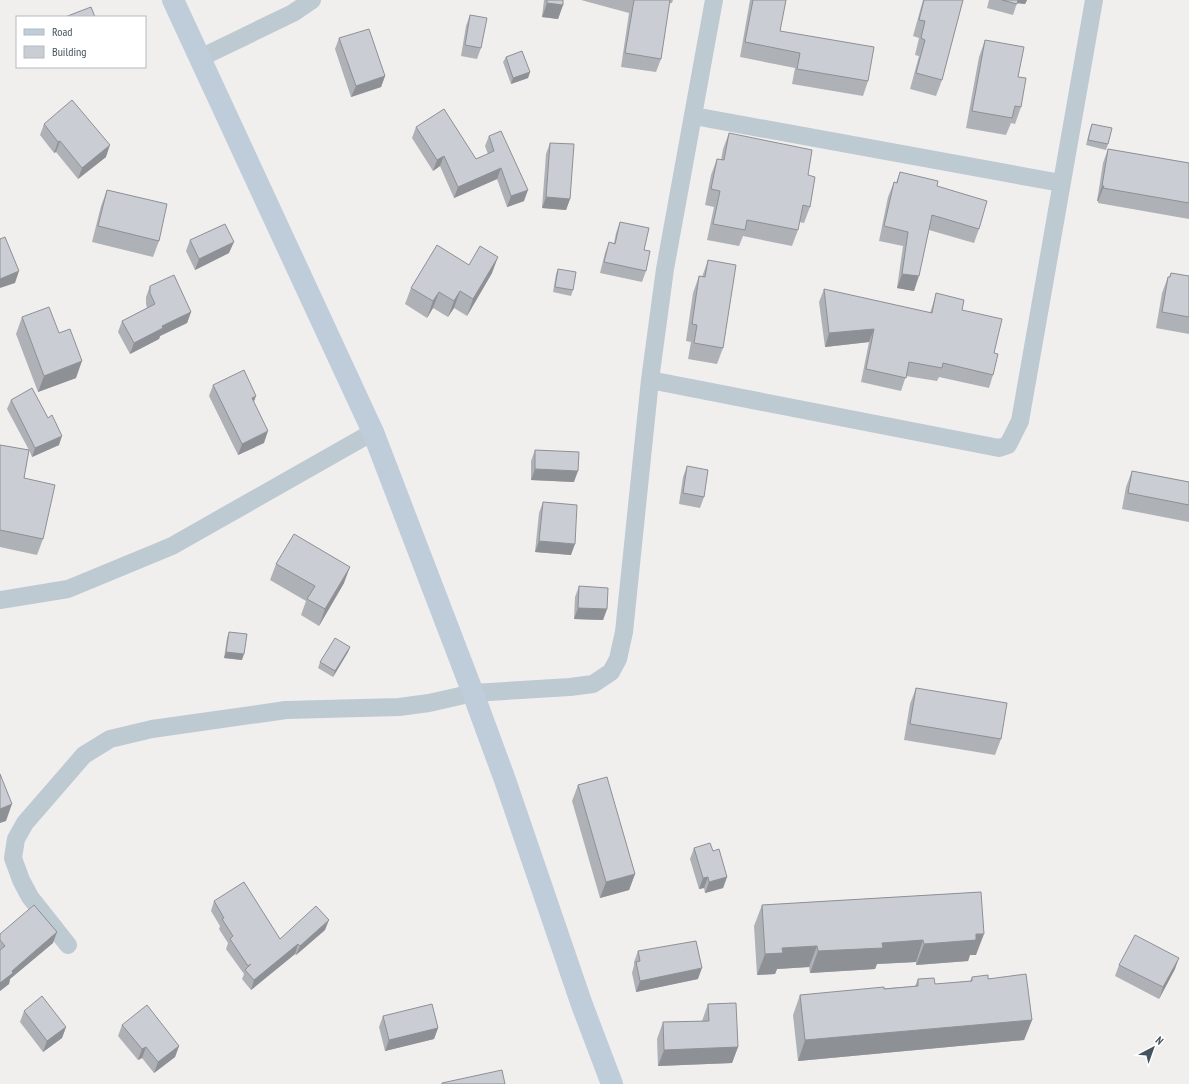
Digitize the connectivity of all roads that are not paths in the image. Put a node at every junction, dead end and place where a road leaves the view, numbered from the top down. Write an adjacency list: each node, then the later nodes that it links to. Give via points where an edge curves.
1 (173, 0): 5 (street)
2 (312, 0): 5 (street, via 292,13)
3 (714, 0): 6 (street)
4 (1094, 0): 7 (street)
5 (200, 58): 9 (street)
6 (694, 116): 7 (street); 8 (street, via 665,269)
7 (1061, 183): 8 (street, via 1020,420 1008,445 999,448)
8 (650, 380): 11 (street, via 624,632 616,664 611,672 593,684 570,688)
9 (374, 432): 10 (street, via 172,546 68,589); 11 (street)
10 (0, 600)
11 (473, 693): 12 (street, via 399,707 286,710 152,729 110,739 96,747 84,755 25,823 16,839 13,858 20,880 30,897); 13 (street)
12 (68, 945)
13 (612, 1084)

